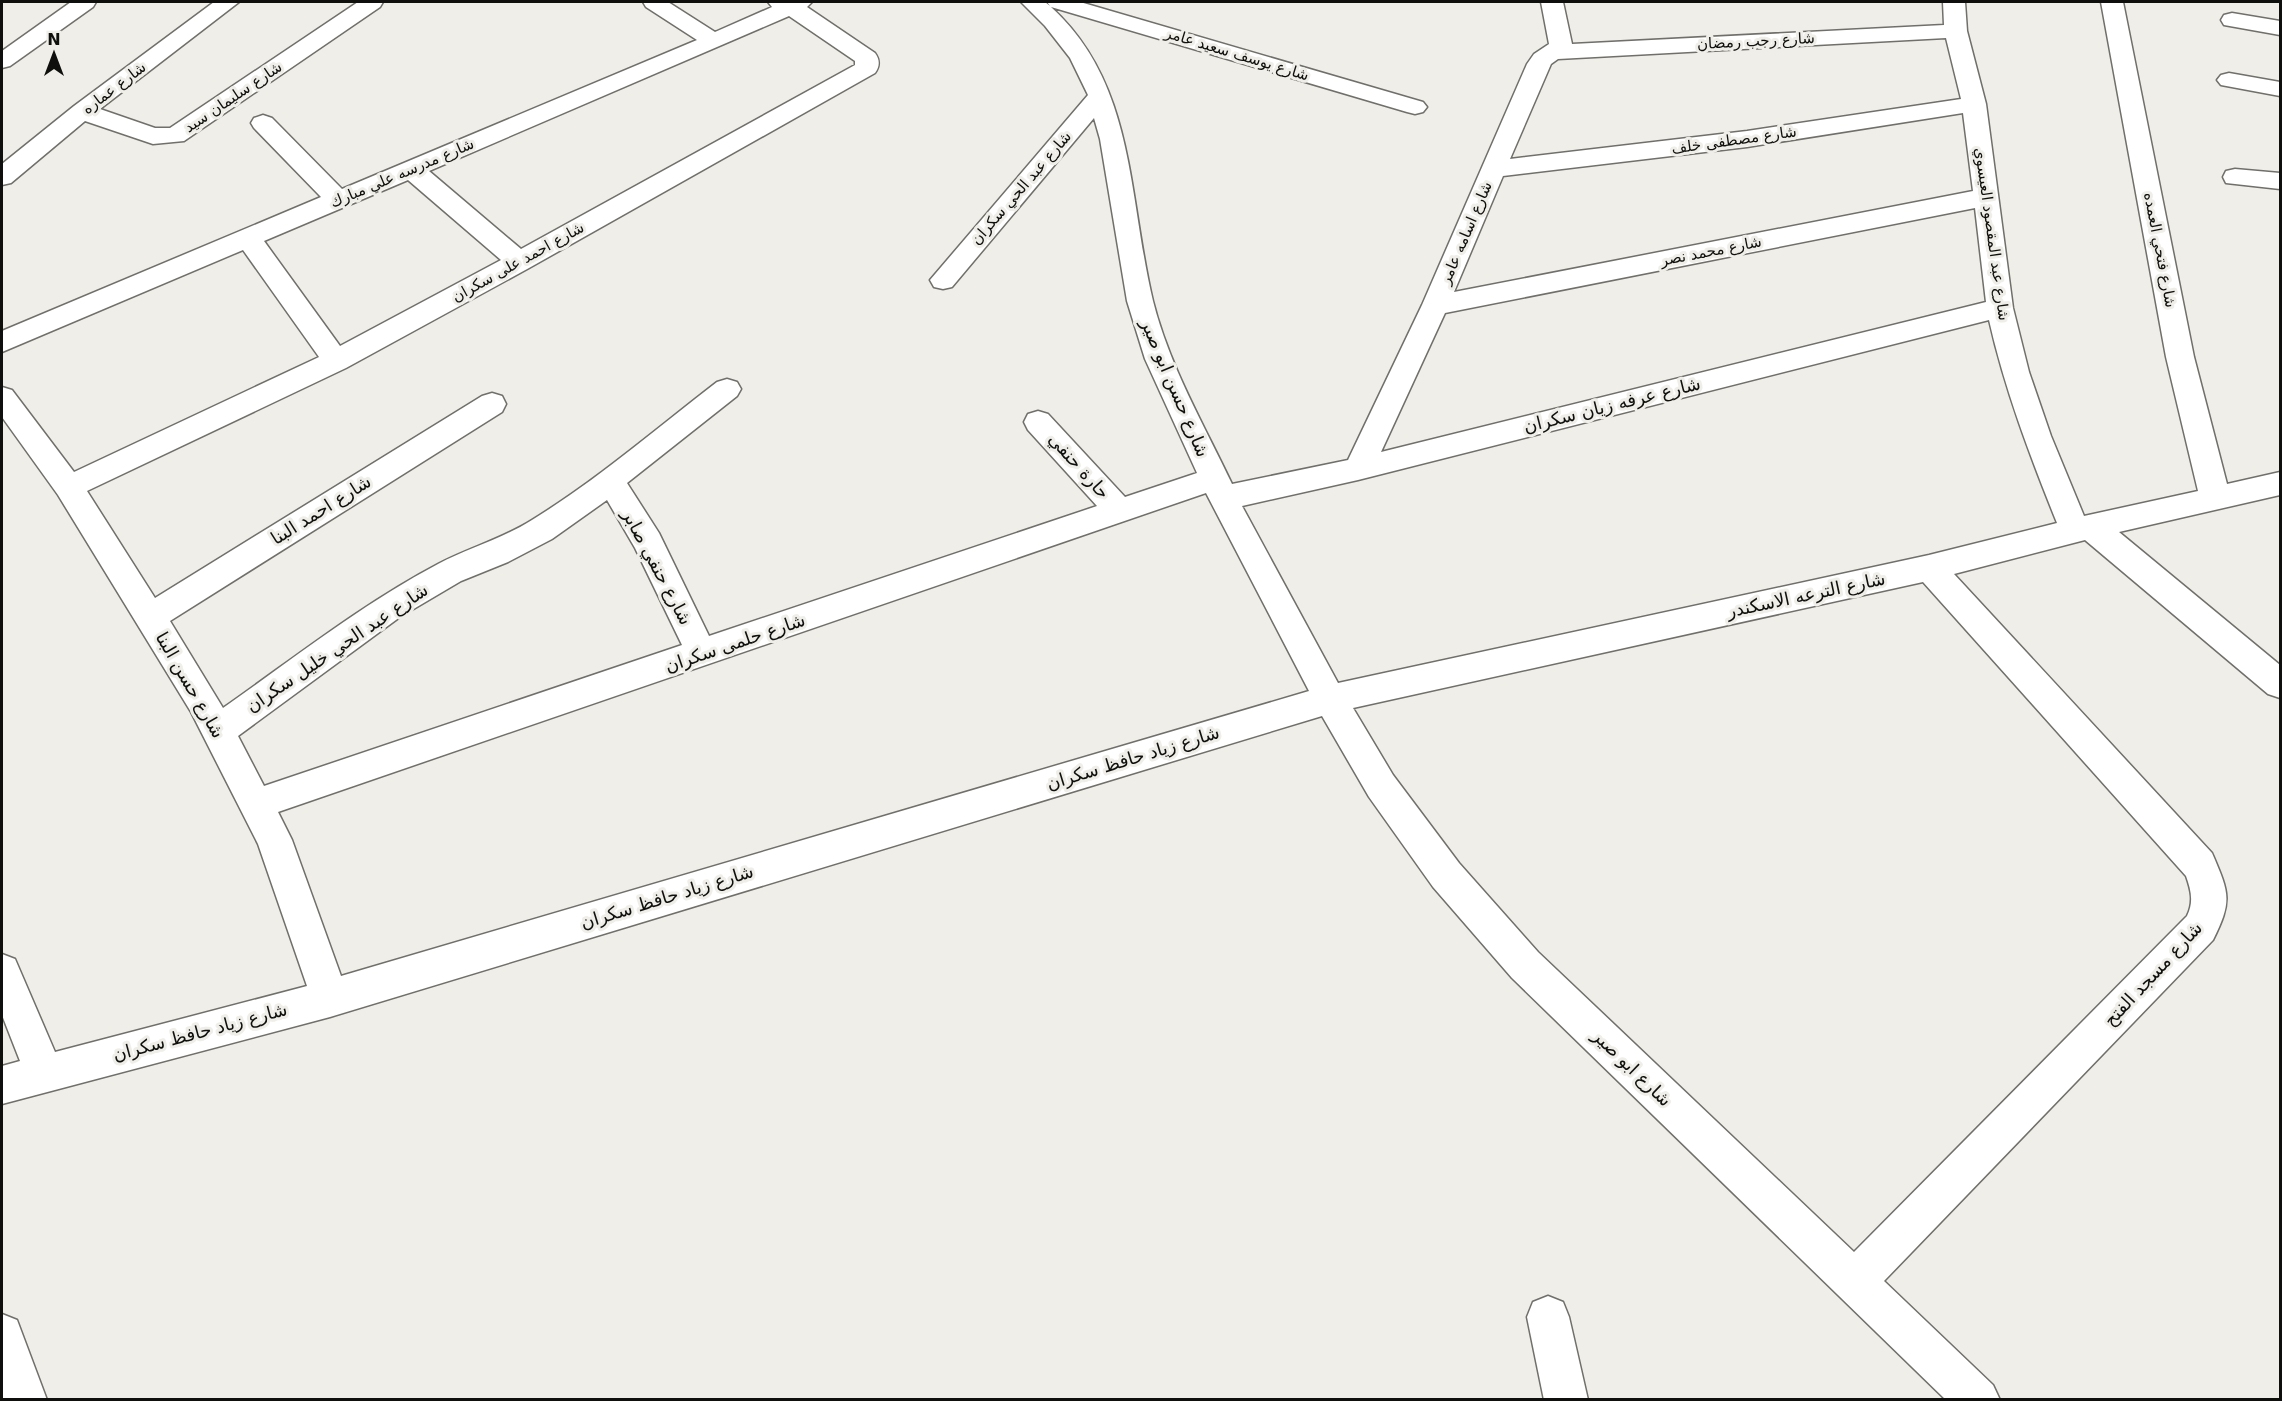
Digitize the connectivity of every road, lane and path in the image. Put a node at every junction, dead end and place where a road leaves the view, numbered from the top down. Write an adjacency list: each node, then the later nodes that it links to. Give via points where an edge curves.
1 (85, 2): 16 (street)
2 (228, 2): 22 (street, شارع عماره)
3 (372, 2): 22 (street, شارع سليمان سيد, via 175,136 153,136)
4 (654, 2): 14 (street)
5 (1032, 2): 19 (street, شارع حسن ابو صير, via 1053,21 1081,57)
6 (1058, 2): 21 (street, شارع يوسف سعيد عامر)
7 (1552, 2): 15 (street, via 1561,42)
8 (1954, 2): 13 (street, شارع عبد المقصود العيسوي)
9 (2112, 2): 47 (street, شارع فتحي العمده, via 2180,357)
10 (790, 3): 14 (street, شارع مدرسه علي مبارك); 32 (street, شارع احمد على سكران, via 867,58 867,68)
11 (2232, 20): 12 (street)
12 (2280, 28)
13 (1956, 31): 15 (street, شارع رجب رمضان); 20 (street, شارع عبد المقصود العيسوي)
14 (714, 41): 24 (street, شارع مدرسه علي مبارك)
15 (1555, 52): 25 (street, شارع اسامه عامر, via 1542,59)
16 (2, 61)
17 (2229, 80): 18 (street)
18 (2280, 89)
19 (1100, 96): 33 (street, شارع عبد الحي سكران); 46 (street, شارع حسن ابو صير, via 1112,139 1140,301 1159,359)
20 (1974, 104): 25 (street, شارع مصطفى خلف, via 1747,139); 29 (street, شارع عبد المقصود العيسوي)
21 (1415, 107)
22 (82, 111): 26 (street, شارع عماره)
23 (263, 123): 30 (street)
24 (411, 169): 30 (street, شارع مدرسه علي مبارك); 32 (street)
25 (1493, 169): 34 (street, شارع اسامه عامر)
26 (2, 177)
27 (2235, 177): 28 (street)
28 (2280, 181)
29 (1987, 197): 34 (street, شارع محمد نصر); 35 (street, شارع عبد المقصود العيسوي)
30 (338, 200): 31 (street, شارع مدرسه علي مبارك)
31 (248, 238): 36 (street, شارع مدرسه علي مبارك); 37 (street)
32 (520, 262): 37 (street, شارع احمد على سكران)
33 (943, 280)
34 (1435, 305): 42 (street, شارع اسامه عامر)
35 (2000, 308): 42 (street, شارع عرفه زيان سكران); 49 (street, شارع عبد المقصود العيسوي, via 2037,436)
36 (2, 342)
37 (336, 361): 45 (street, شارع احمد على سكران)
38 (728, 389): 43 (street, شارع عبد الحي خليل سكران)
39 (2, 397): 45 (street, شارع حسن البنا)
40 (492, 404): 51 (street, شارع احمد البنا)
41 (1038, 422): 48 (street, حارة حنفي)
42 (1358, 469): 46 (street, شارع عرفه زيان سكران)
43 (610, 480): 52 (street, شارع حنفي صابر, via 648,542); 55 (street, شارع عبد الحي خليل سكران, via 541,530 450,572 389,608)
44 (2280, 484): 47 (street, شارع الترعه الاسكندر)
45 (69, 487): 51 (street, شارع حسن البنا)
46 (1218, 488): 48 (street, شارع حلمى سكران); 54 (street, شارع حسن ابو صير)
47 (2215, 497): 49 (street, شارع الترعه الاسكندر)
48 (1119, 511): 52 (street, شارع حلمى سكران)
49 (2082, 528): 50 (street, شارع الترعه الاسكندر); 53 (street)
50 (1929, 568): 54 (street, شارع الترعه الاسكندر); 61 (street, شارع مسجد الفتح, via 2199,866 2209,889 2210,910 2200,928)
51 (150, 617): 55 (street, شارع حسن البنا)
52 (702, 654): 56 (street, شارع حلمى سكران)
53 (2280, 684)
54 (1330, 699): 58 (street, شارع زياد حافظ سكران); 61 (street, شارع ابو صير, via 1381,786 1446,875 1518,957)
55 (218, 731): 56 (street, شارع حسن البنا)
56 (256, 804): 58 (street, شارع حسن البنا, via 274,840)
57 (2, 972): 59 (street)
58 (330, 998): 59 (street, شارع زياد حافظ سكران)
59 (45, 1073): 60 (street, شارع زياد حافظ سكران)
60 (2, 1085)
61 (1855, 1281): 66 (street, شارع ابو صير)
62 (1548, 1317): 65 (street)
63 (2, 1335): 64 (street)
64 (25, 1400)
65 (1566, 1400)
66 (1978, 1400)

